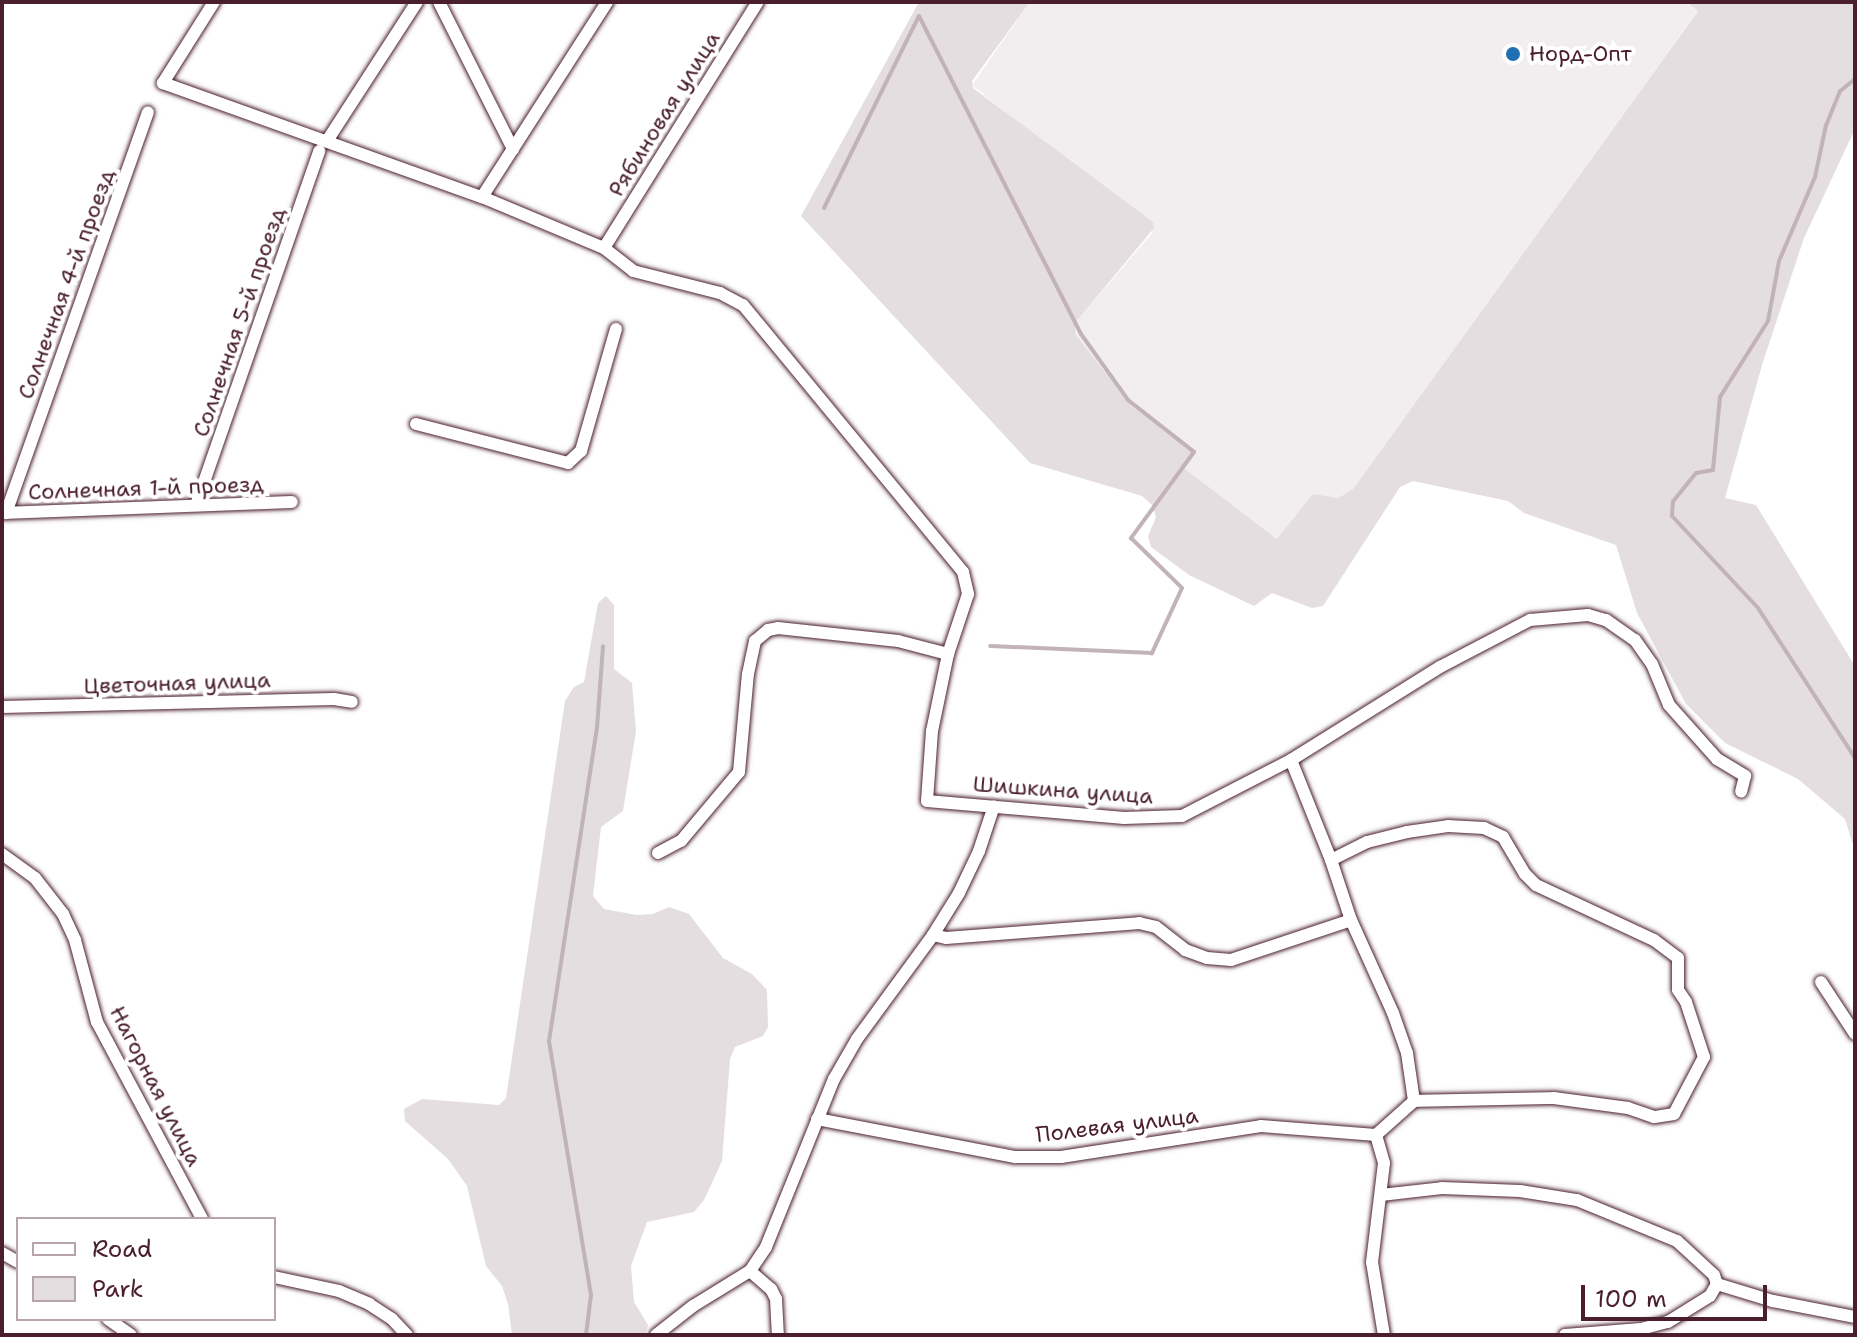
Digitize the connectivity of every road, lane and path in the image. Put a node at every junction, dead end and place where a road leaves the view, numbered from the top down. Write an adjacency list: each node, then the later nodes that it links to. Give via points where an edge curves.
1 (214, 2): 7 (street, Шишкина улица, via 163,83)
2 (417, 2): 7 (street, Солнечная 5-й проезд)
3 (439, 2): 8 (street)
4 (607, 2): 8 (street)
5 (758, 2): 10 (street, Рябиновая улица)
6 (148, 112): 15 (street, Солнечная 4-й проезд)
7 (323, 146): 9 (street, Шишкина улица); 14 (street, Солнечная 5-й проезд)
8 (513, 149): 9 (street)
9 (482, 197): 10 (street, Шишкина улица)
10 (604, 248): 16 (street, Шишкина улица, via 633,271 720,293 743,305 963,572 968,594)
11 (616, 329): 12 (street, via 575,460 561,463)
12 (416, 424)
13 (292, 502): 14 (street, Солнечная 1-й проезд)
14 (196, 505): 15 (street, Солнечная 1-й проезд)
15 (4, 513)
16 (948, 654): 21 (street, Шишкина улица, via 932,731 927,801); 22 (street, via 898,641 768,630 755,641 748,674 739,772 681,841)
17 (352, 702): 18 (street, Цветочная улица)
18 (2, 707)
19 (1291, 760): 20 (street, Шишкина улица, via 1440,667 1530,620 1588,615 1606,620 1635,640 1669,705 1717,759 1745,776); 21 (street, Шишкина улица, via 1182,816 1124,818); 24 (street)
20 (1741, 792)
21 (994, 806): 26 (street, via 979,851)
22 (658, 853)
23 (2, 854): 33 (street, Нагорная улица, via 35,878 63,914 97,1022)
24 (1331, 860): 25 (street); 29 (street, via 1367,842 1407,832 1484,828 1503,837 1536,885 1654,940 1678,958 1678,990 1704,1057 1674,1114 1654,1117 1554,1098)
25 (1351, 920): 26 (street, via 1231,960 1185,950 1156,927 1139,923); 29 (street, via 1407,1053)
26 (933, 935): 30 (street, via 857,1039)
27 (1821, 982): 28 (street)
28 (1855, 1034)
29 (1414, 1101): 31 (street)
30 (817, 1119): 31 (street, Полевая улица, via 1015,1157 1061,1157 1270,1126); 34 (street, via 766,1247)
31 (1376, 1135): 32 (street, via 1384,1163)
32 (1381, 1195): 36 (street, via 1442,1188 1577,1200 1677,1241); 43 (street, via 1372,1262)
33 (201, 1217)
34 (750, 1271): 41 (street); 42 (street, via 776,1299)
35 (276, 1277): 40 (street, via 339,1291 369,1304)
36 (1717, 1284): 37 (street); 44 (street, via 1710,1296 1668,1322)
37 (1855, 1317)
38 (111, 1321): 39 (street)
39 (131, 1335)
40 (407, 1335)
41 (656, 1335)
42 (778, 1335)
43 (1384, 1335)
44 (1565, 1335)

